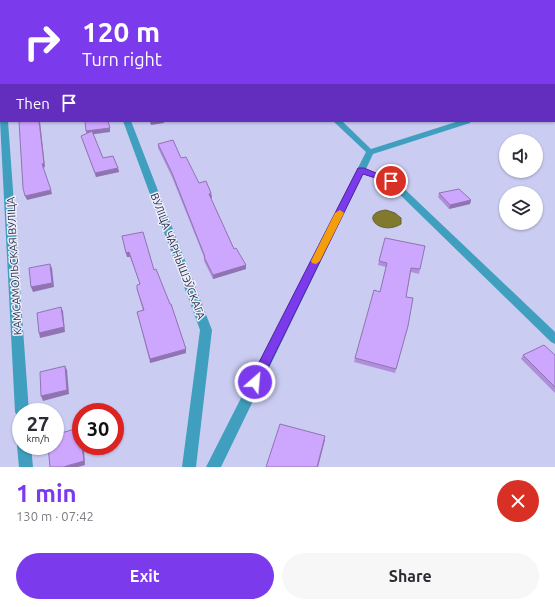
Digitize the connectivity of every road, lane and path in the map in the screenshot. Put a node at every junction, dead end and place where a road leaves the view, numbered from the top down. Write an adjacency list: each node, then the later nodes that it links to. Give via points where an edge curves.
1 (4, 122): 8 (street, КАМСАМОЛЬСКАЯ ВУЛІЦА, via 12,211)
2 (127, 122): 11 (street, ВУЛІЦА ЧАРНЫШЭЎСКАГА, via 206,330)
3 (338, 122): 5 (street)
4 (464, 122): 5 (street)
5 (370, 152): 6 (street)
6 (361, 170): 7 (street, via 391,181); 12 (street)
7 (555, 339)
8 (21, 403)
9 (25, 455): 10 (street)
10 (26, 467)
11 (189, 467)
12 (213, 467)

